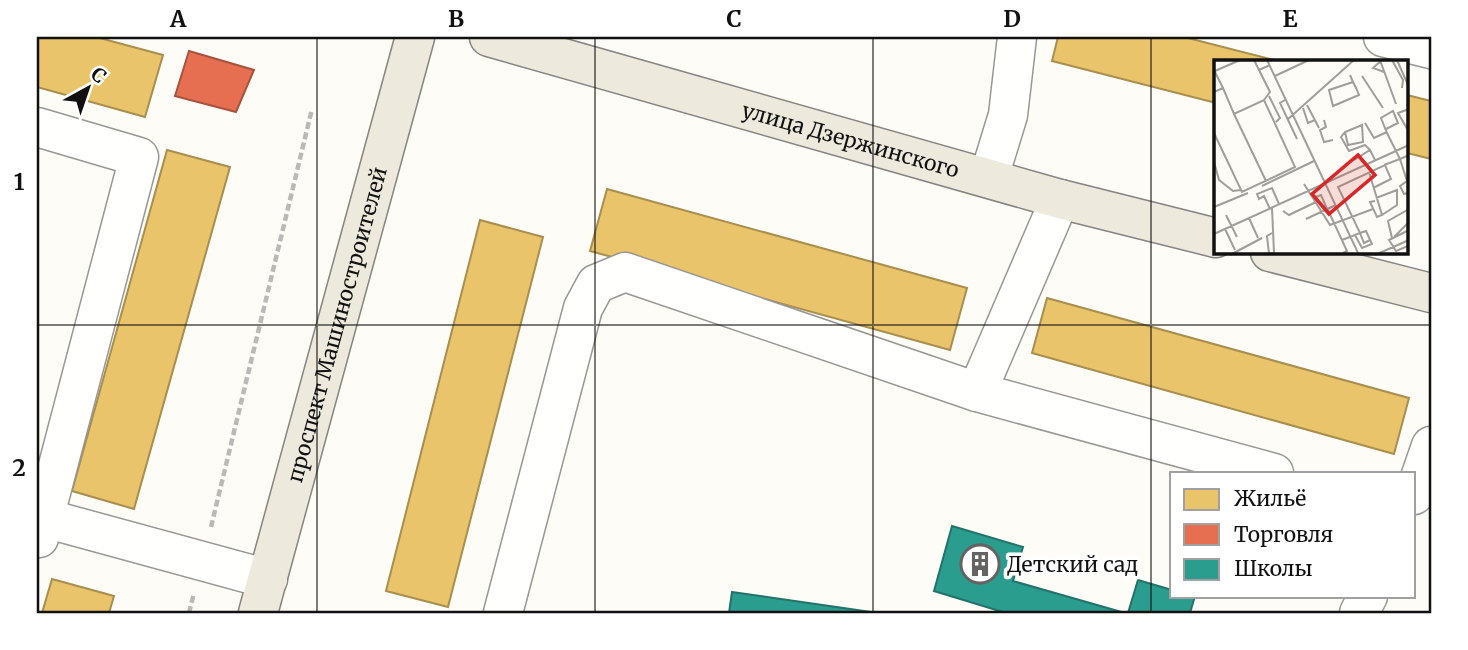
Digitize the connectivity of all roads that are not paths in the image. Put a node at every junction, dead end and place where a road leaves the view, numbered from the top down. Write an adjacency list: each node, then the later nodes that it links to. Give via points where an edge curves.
1 (415, 37): 17 (main road, проспект Машиностроителей)
2 (489, 37): 7 (main road, улица Дзержинского)
3 (1017, 37): 7 (lane, via 1008,115)
4 (1383, 37): 5 (lane)
5 (1431, 49)
6 (37, 127): 16 (lane, via 139,157)
7 (989, 177): 8 (main road, улица Дзержинского)
8 (1060, 199): 9 (main road, улица Дзержинского); 12 (lane)
9 (1214, 238)
10 (1278, 254): 11 (main road)
11 (1431, 293)
12 (977, 392): 14 (lane); 18 (lane, via 625,272 596,284 583,308)
13 (1431, 446): 15 (lane)
14 (1270, 472)
15 (1416, 489)
16 (40, 524): 17 (lane, via 202,561)
17 (263, 596)
18 (503, 613)

